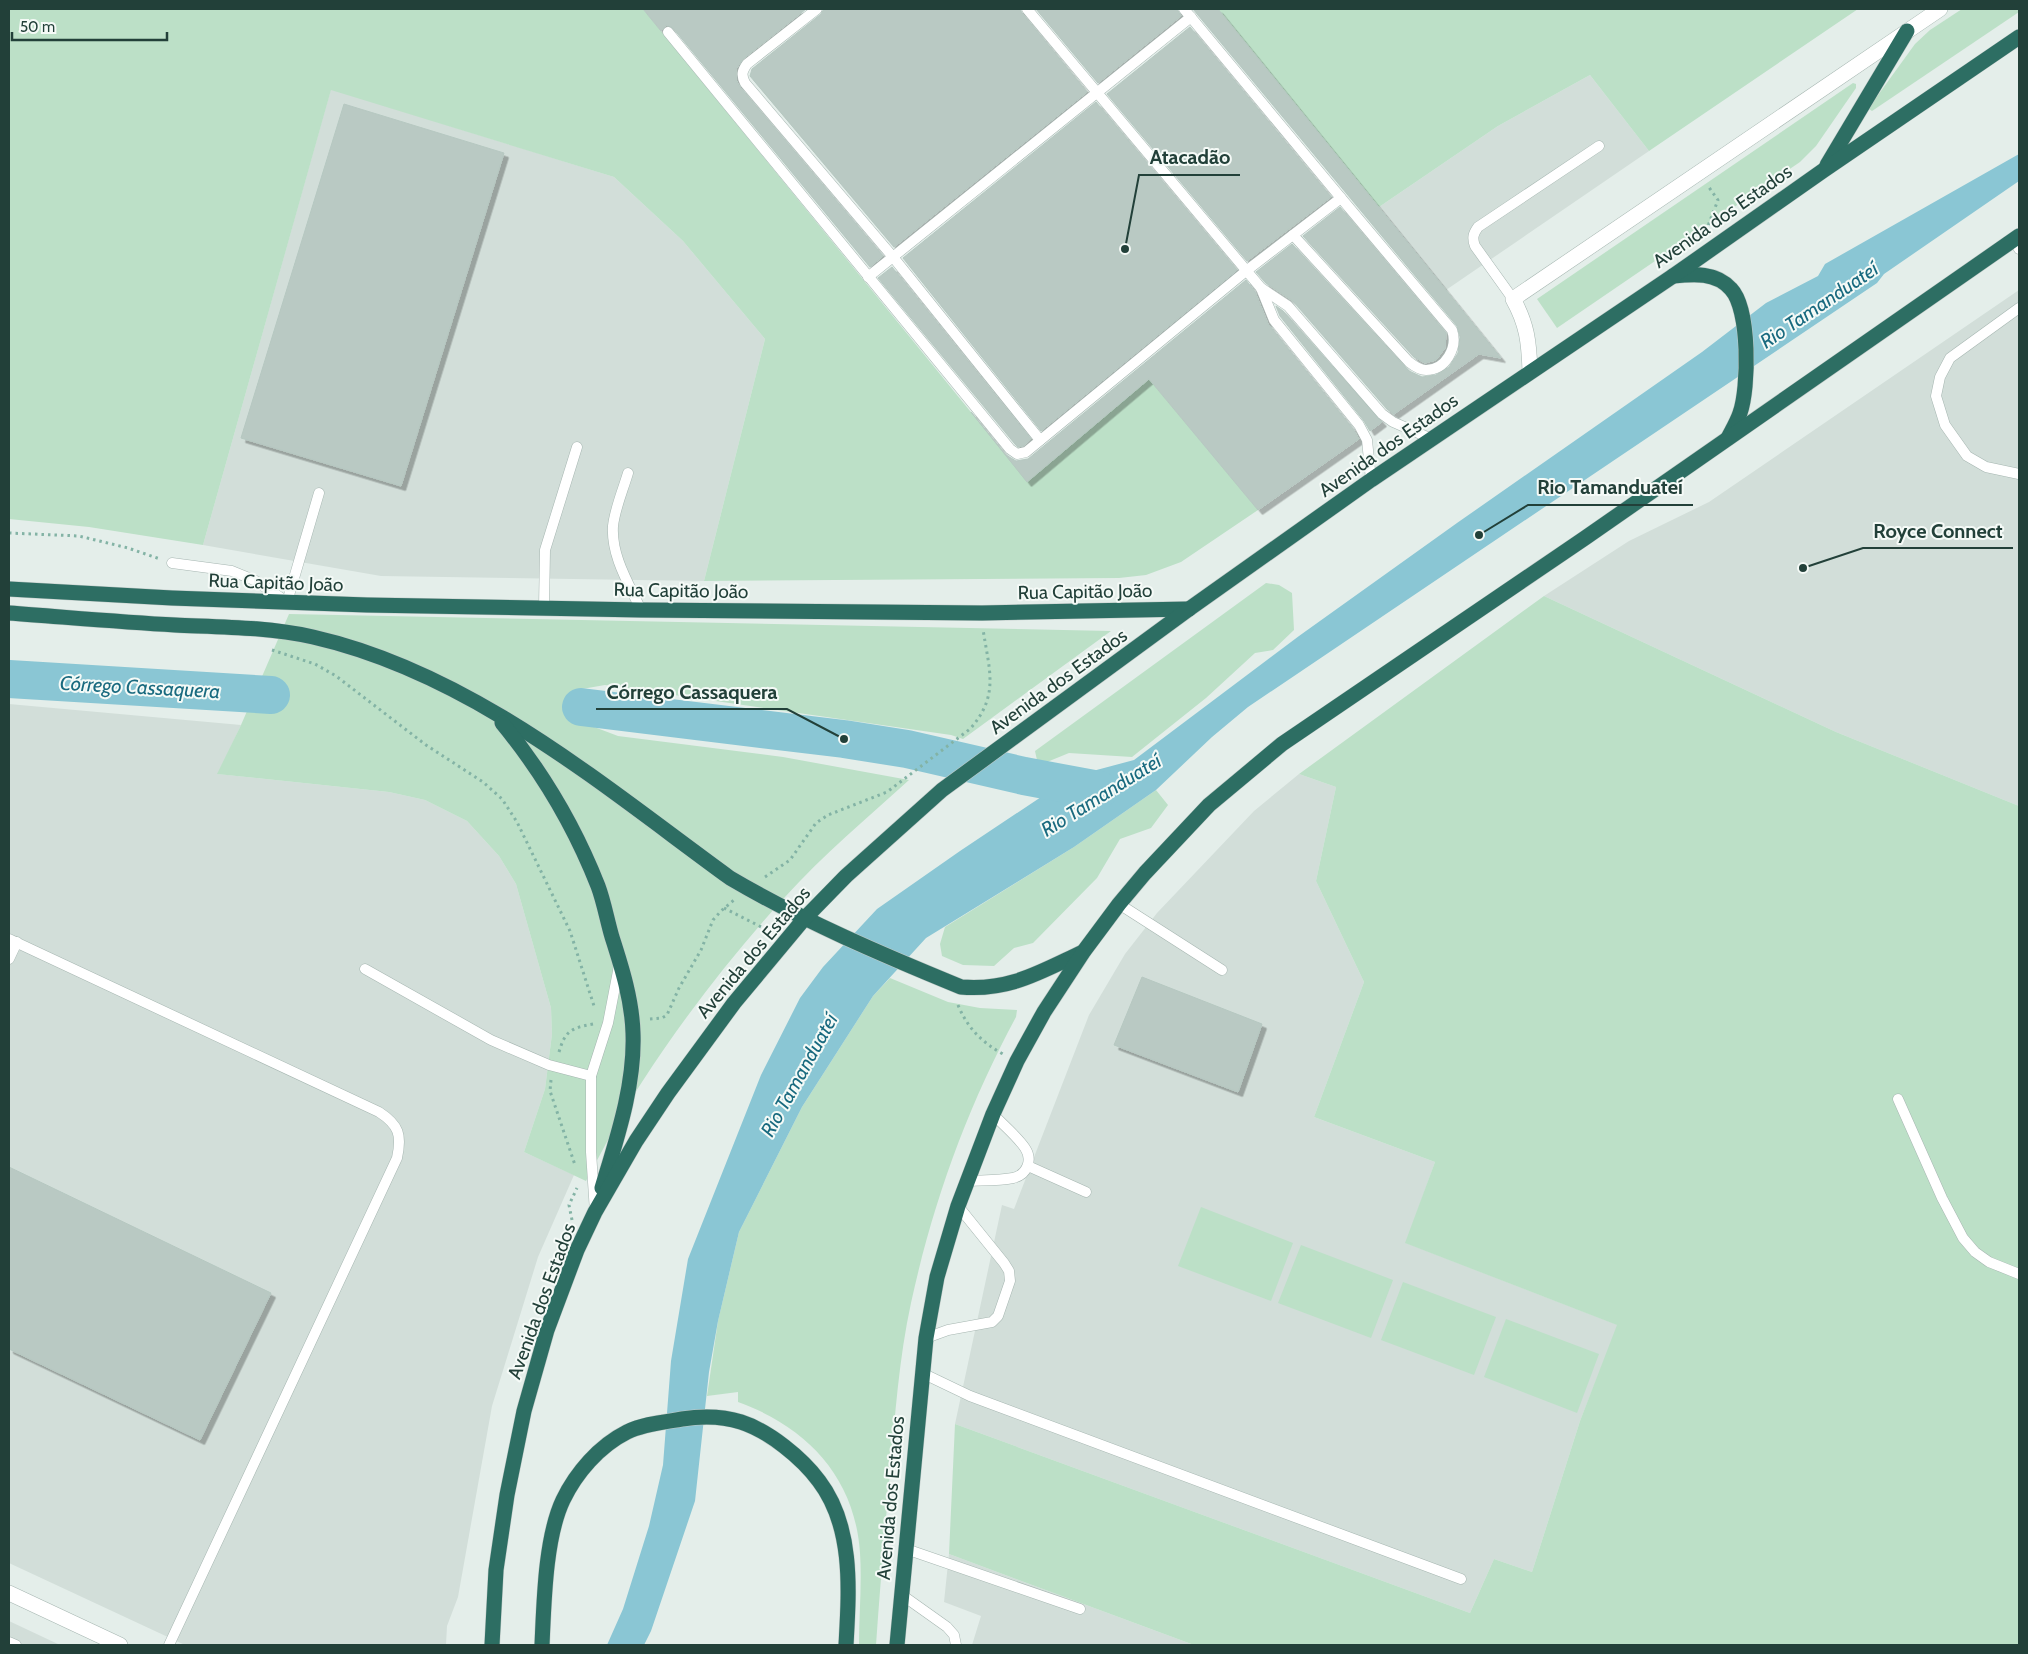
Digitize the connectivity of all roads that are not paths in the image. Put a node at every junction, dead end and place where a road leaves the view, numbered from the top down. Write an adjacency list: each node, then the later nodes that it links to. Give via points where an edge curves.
1 (817, 9): 15 (lane, via 747,64 742,77)
2 (1027, 9): 9 (lane)
3 (1184, 9): 5 (lane)
4 (1940, 9): 6 (street)
5 (1191, 17): 9 (lane); 12 (lane)
6 (1907, 31): 11 (highway); 20 (street)
7 (668, 32): 18 (lane)
8 (2019, 37): 11 (highway, Avenida dos Estados)
9 (1097, 93): 15 (lane); 16 (lane)
10 (1599, 146): 20 (lane, via 1478,227 1474,234 1475,246)
11 (1824, 170): 17 (highway, Avenida dos Estados)
12 (1341, 198): 13 (lane); 13 (lane, via 1452,330 1455,339 1447,359 1435,368 1416,368)
13 (1293, 234): 16 (lane)
14 (2017, 242): 24 (highway, Avenida dos Estados)
15 (893, 257): 18 (lane); 25 (lane)
16 (1246, 271): 19 (lane); 25 (lane)
17 (1673, 276): 22 (highway, Avenida dos Estados); 24 (highway, via 1702,274 1719,280 1740,302 1746,332 1745,378 1740,412)
18 (868, 277): 25 (lane, via 1010,450 1017,454 1026,452)
19 (1261, 288): 23 (lane, via 1288,306 1382,414 1408,430); 29 (lane, via 1274,320 1359,425 1367,440)
20 (1512, 299): 22 (street, via 1526,328)
21 (2019, 308): 28 (lane, via 1950,358 1940,377 1936,396 1944,425 1967,456 1986,467)
22 (1530, 371): 23 (highway, Avenida dos Estados)
23 (1432, 439): 29 (highway, Avenida dos Estados)
24 (1727, 439): 39 (highway, Avenida dos Estados, via 1282,744 1210,804)
25 (1040, 440)
26 (577, 447): 34 (lane, via 545,550)
27 (628, 473): 36 (lane, via 613,524 613,538 616,556)
28 (2019, 474)
29 (1371, 480): 35 (highway, Avenida dos Estados)
30 (319, 493): 33 (lane)
31 (172, 563): 33 (lane, via 232,571 256,581)
32 (9, 589): 33 (highway, Rua Capitão João)
33 (287, 602): 34 (highway, Rua Capitão João)
34 (544, 607): 36 (highway, Rua Capitão João)
35 (1189, 609): 36 (highway, Rua Capitão João, via 982,614); 40 (highway, Avenida dos Estados, via 942,790)
36 (641, 610)
37 (9, 613): 38 (highway, via 279,631 351,648 412,670)
38 (494, 712): 40 (highway, via 554,751 730,878); 44 (highway, via 530,758 580,844 598,888)
39 (1119, 904): 42 (highway, Avenida dos Estados); 46 (lane)
40 (804, 918): 42 (highway, via 961,987 983,989 1023,979); 54 (highway, Avenida dos Estados, via 734,1003 668,1093)
41 (13, 940): 43 (lane); 66 (lane, via 380,1112 397,1129 401,1142 393,1167)
42 (1084, 951): 49 (highway, Avenida dos Estados, via 1044,1012)
43 (9, 959)
44 (620, 962): 47 (lane, via 608,1023); 54 (highway, via 632,1020 631,1072)
45 (365, 969): 47 (lane, via 491,1040 555,1066)
46 (1222, 970)
47 (591, 1076): 54 (lane)
48 (1898, 1098): 55 (lane, via 1963,1238 1989,1262)
49 (993, 1114): 50 (lane, via 1025,1148 1029,1156); 51 (highway, Avenida dos Estados)
50 (1028, 1166): 51 (lane, via 1013,1178); 52 (lane)
51 (966, 1181): 53 (highway, Avenida dos Estados)
52 (1086, 1192)
53 (958, 1206): 56 (highway, Avenida dos Estados, via 937,1277); 56 (lane, via 1004,1263 1010,1281 998,1316 992,1322)
54 (595, 1212): 67 (highway, Avenida dos Estados, via 547,1330 524,1411 496,1570)
55 (2019, 1274)
56 (926, 1338): 57 (highway, Avenida dos Estados)
57 (922, 1373): 58 (highway, Avenida dos Estados); 59 (lane, via 970,1396)
58 (906, 1549): 61 (highway, Avenida dos Estados); 62 (lane)
59 (1460, 1579)
60 (9, 1593): 65 (street)
61 (902, 1595): 70 (highway, Avenida dos Estados); 71 (lane, via 947,1627)
62 (1080, 1609)
63 (9, 1642): 64 (lane)
64 (16, 1645)
65 (120, 1645)
66 (169, 1645)
67 (492, 1645)
68 (542, 1645): 69 (highway, via 545,1587 554,1532 563,1501 578,1475 598,1451 627,1432 660,1422 720,1417 742,1422 769,1436 819,1481 844,1535 848,1614)
69 (846, 1645)
70 (897, 1645)
71 (957, 1645)

